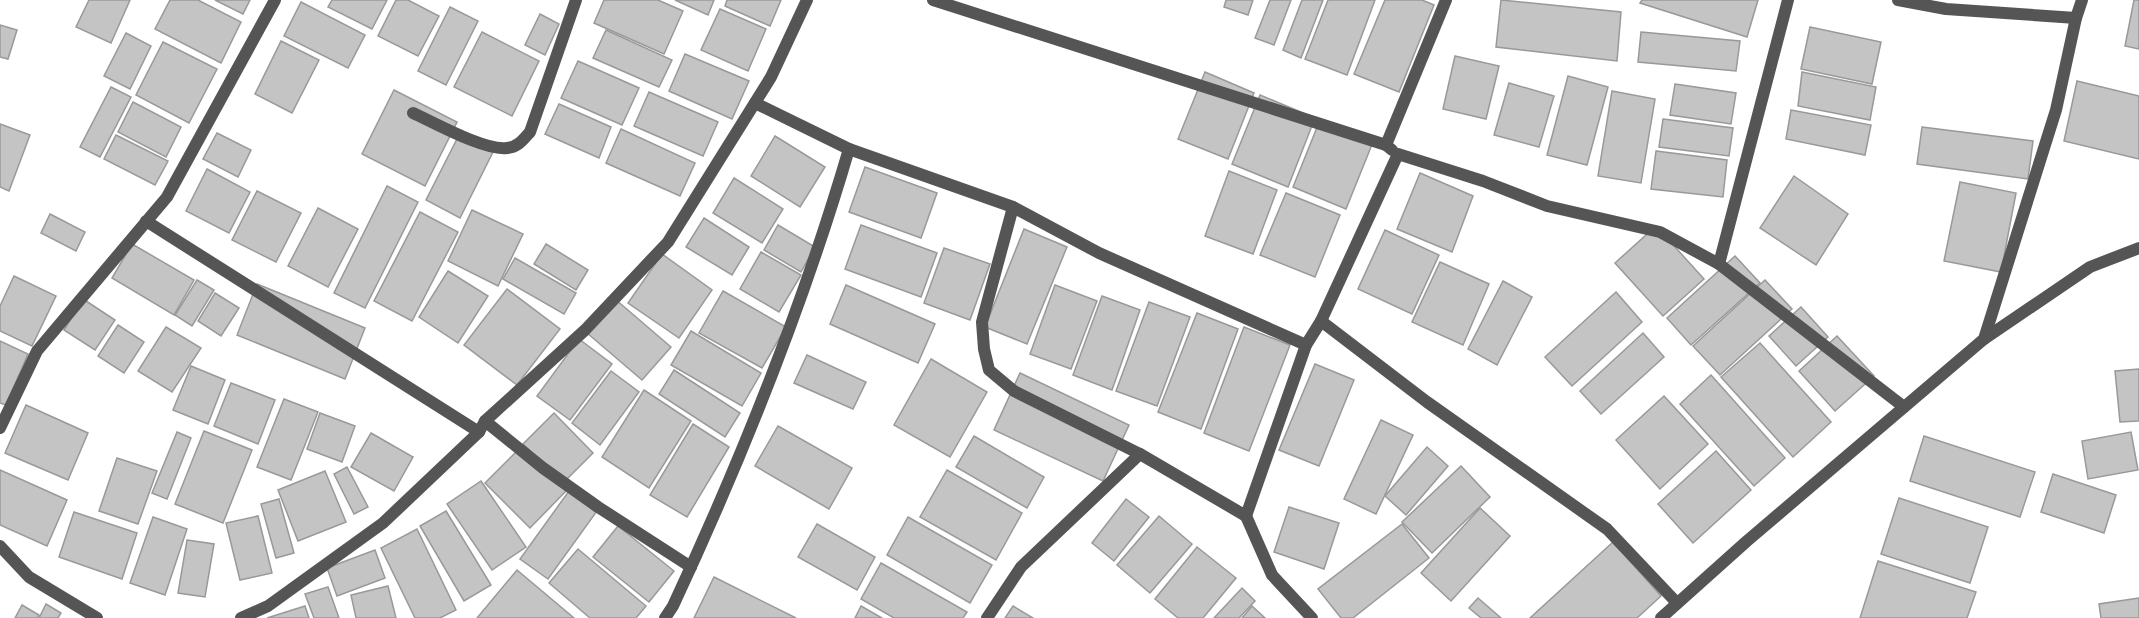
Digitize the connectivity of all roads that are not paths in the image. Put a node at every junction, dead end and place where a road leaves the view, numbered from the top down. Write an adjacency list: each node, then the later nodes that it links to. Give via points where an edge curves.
1 (275, 0): 16 (street, via 167,197)
2 (576, 0): 11 (street, via 530,132 519,145 484,145)
3 (807, 0): 10 (street)
4 (933, 0): 12 (street)
5 (1446, 0): 12 (street)
6 (1788, 0): 18 (street)
7 (1898, 0): 9 (street, via 1946,9)
8 (2082, 0): 9 (street)
9 (2076, 18): 20 (street, via 2056,110)
10 (755, 103): 13 (street); 23 (street, via 668,242 585,330)
11 (413, 113)
12 (1386, 145): 14 (street)
13 (849, 149): 15 (street); 28 (street, via 828,223 781,352)
14 (1398, 154): 18 (street, via 1547,206 1660,232); 19 (street)
15 (1013, 207): 21 (street, via 1099,253); 25 (street, via 982,322 989,370 1014,391)
16 (146, 221): 23 (street); 24 (street, via 37,351)
17 (2139, 248): 20 (street, via 2090,267)
18 (1719, 264): 22 (street)
19 (1321, 321): 21 (street); 29 (street, via 1427,402 1607,529)
20 (1984, 339): 22 (street)
21 (1306, 345): 26 (street)
22 (1904, 407): 29 (street)
23 (482, 426): 28 (street); 31 (street, via 382,523 268,606)
24 (0, 428)
25 (1140, 454): 26 (street); 33 (street, via 1021,567)
26 (1246, 516): 34 (street, via 1272,575)
27 (0, 546): 30 (street, via 29,577)
28 (691, 567): 32 (street)
29 (1677, 603): 35 (street)
30 (98, 618)
31 (241, 618)
32 (665, 618)
33 (987, 618)
34 (1312, 618)
35 (1661, 618)

